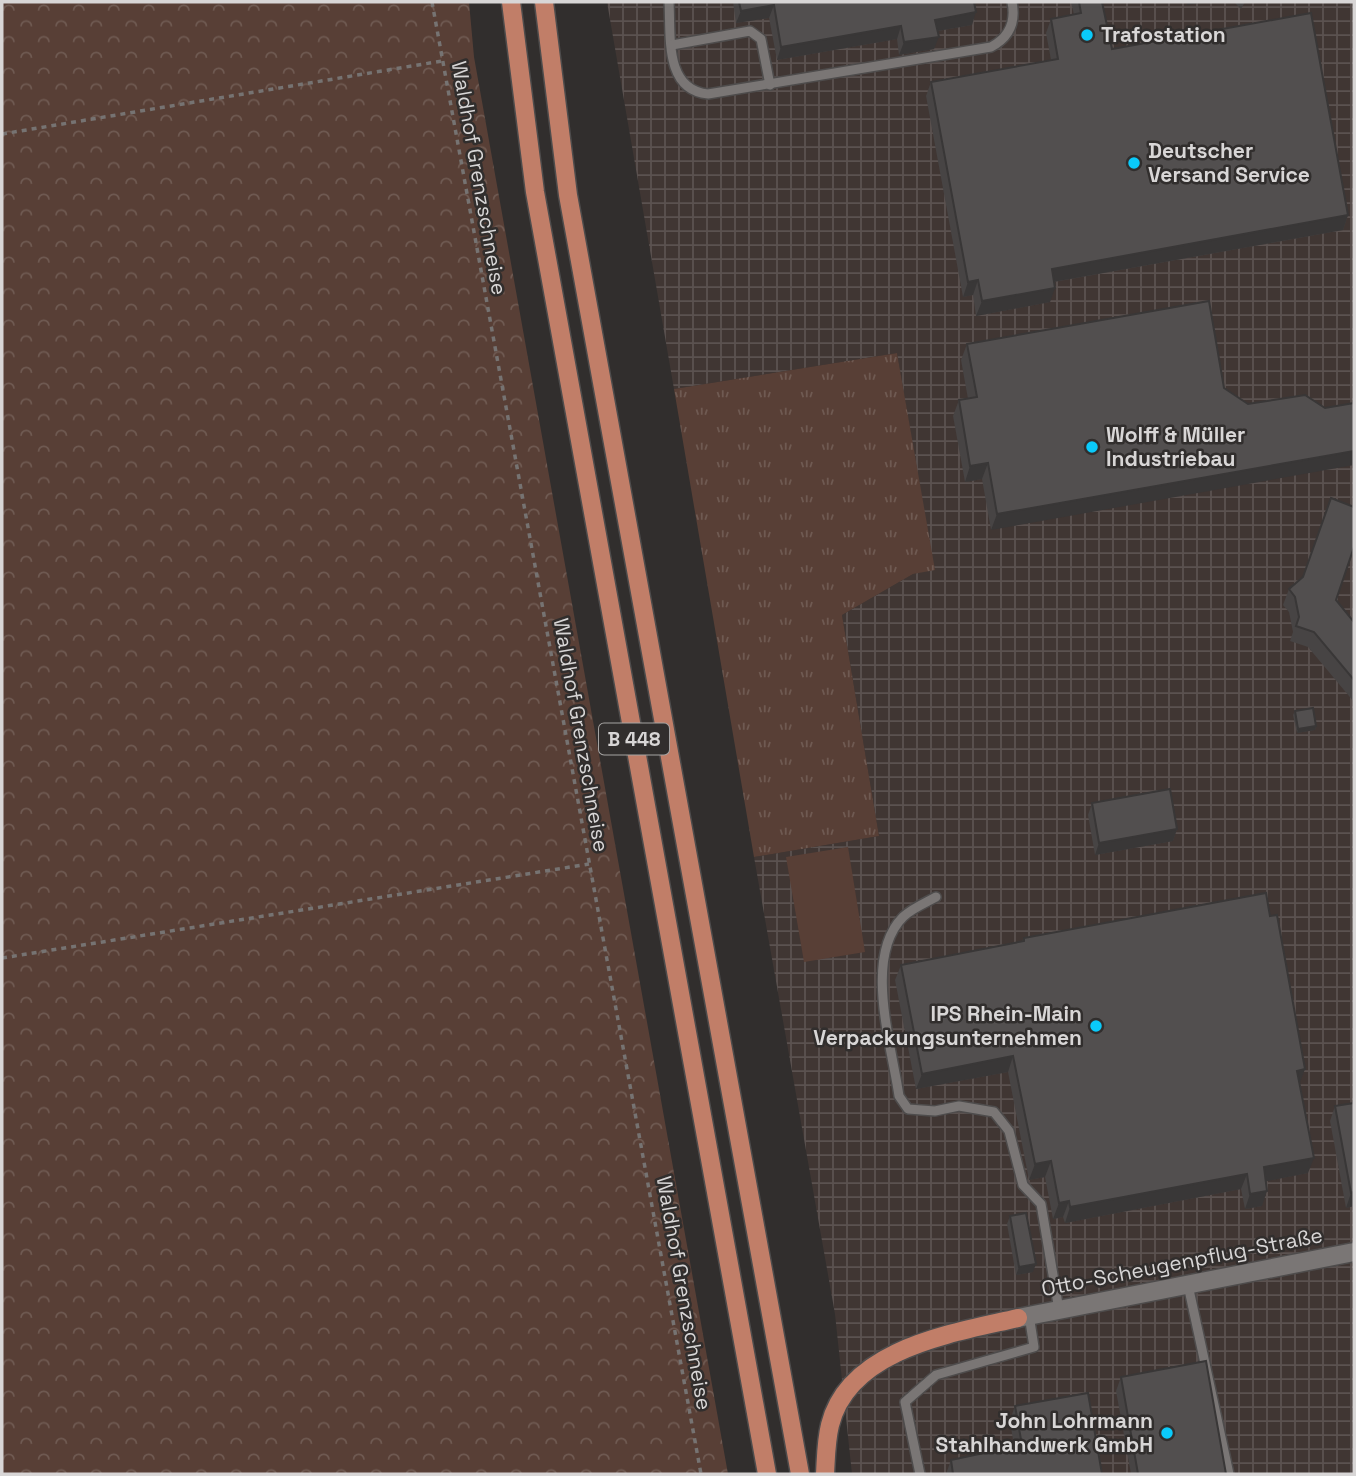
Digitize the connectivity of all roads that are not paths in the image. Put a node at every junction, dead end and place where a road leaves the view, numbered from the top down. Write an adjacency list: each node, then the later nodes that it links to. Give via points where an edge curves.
1 (511, 2): 12 (main road, B 448, via 535,192)
2 (544, 2): 13 (main road, B 448, via 568,195)
3 (669, 2): 5 (lane)
4 (1012, 2): 6 (lane, via 1010,30 992,47)
5 (672, 45): 6 (lane, via 677,72 697,93); 6 (lane, via 750,31 761,39)
6 (770, 85)
7 (936, 897): 10 (lane, via 903,917 888,939 880,970 899,1096 908,1108 935,1111 959,1106 995,1112 1009,1131 1023,1185 1041,1204)
8 (1354, 1252): 9 (street, Otto-Scheugenpflug-Straße)
9 (1188, 1285): 10 (street, Otto-Scheugenpflug-Straße); 16 (lane)
10 (1059, 1310): 11 (street, Otto-Scheugenpflug-Straße)
11 (1024, 1316): 14 (main road, via 909,1347 869,1370 845,1396 830,1424); 15 (lane, via 1034,1347 936,1375 905,1402)
12 (767, 1474)
13 (800, 1474)
14 (825, 1474)
15 (920, 1474)
16 (1229, 1474)

